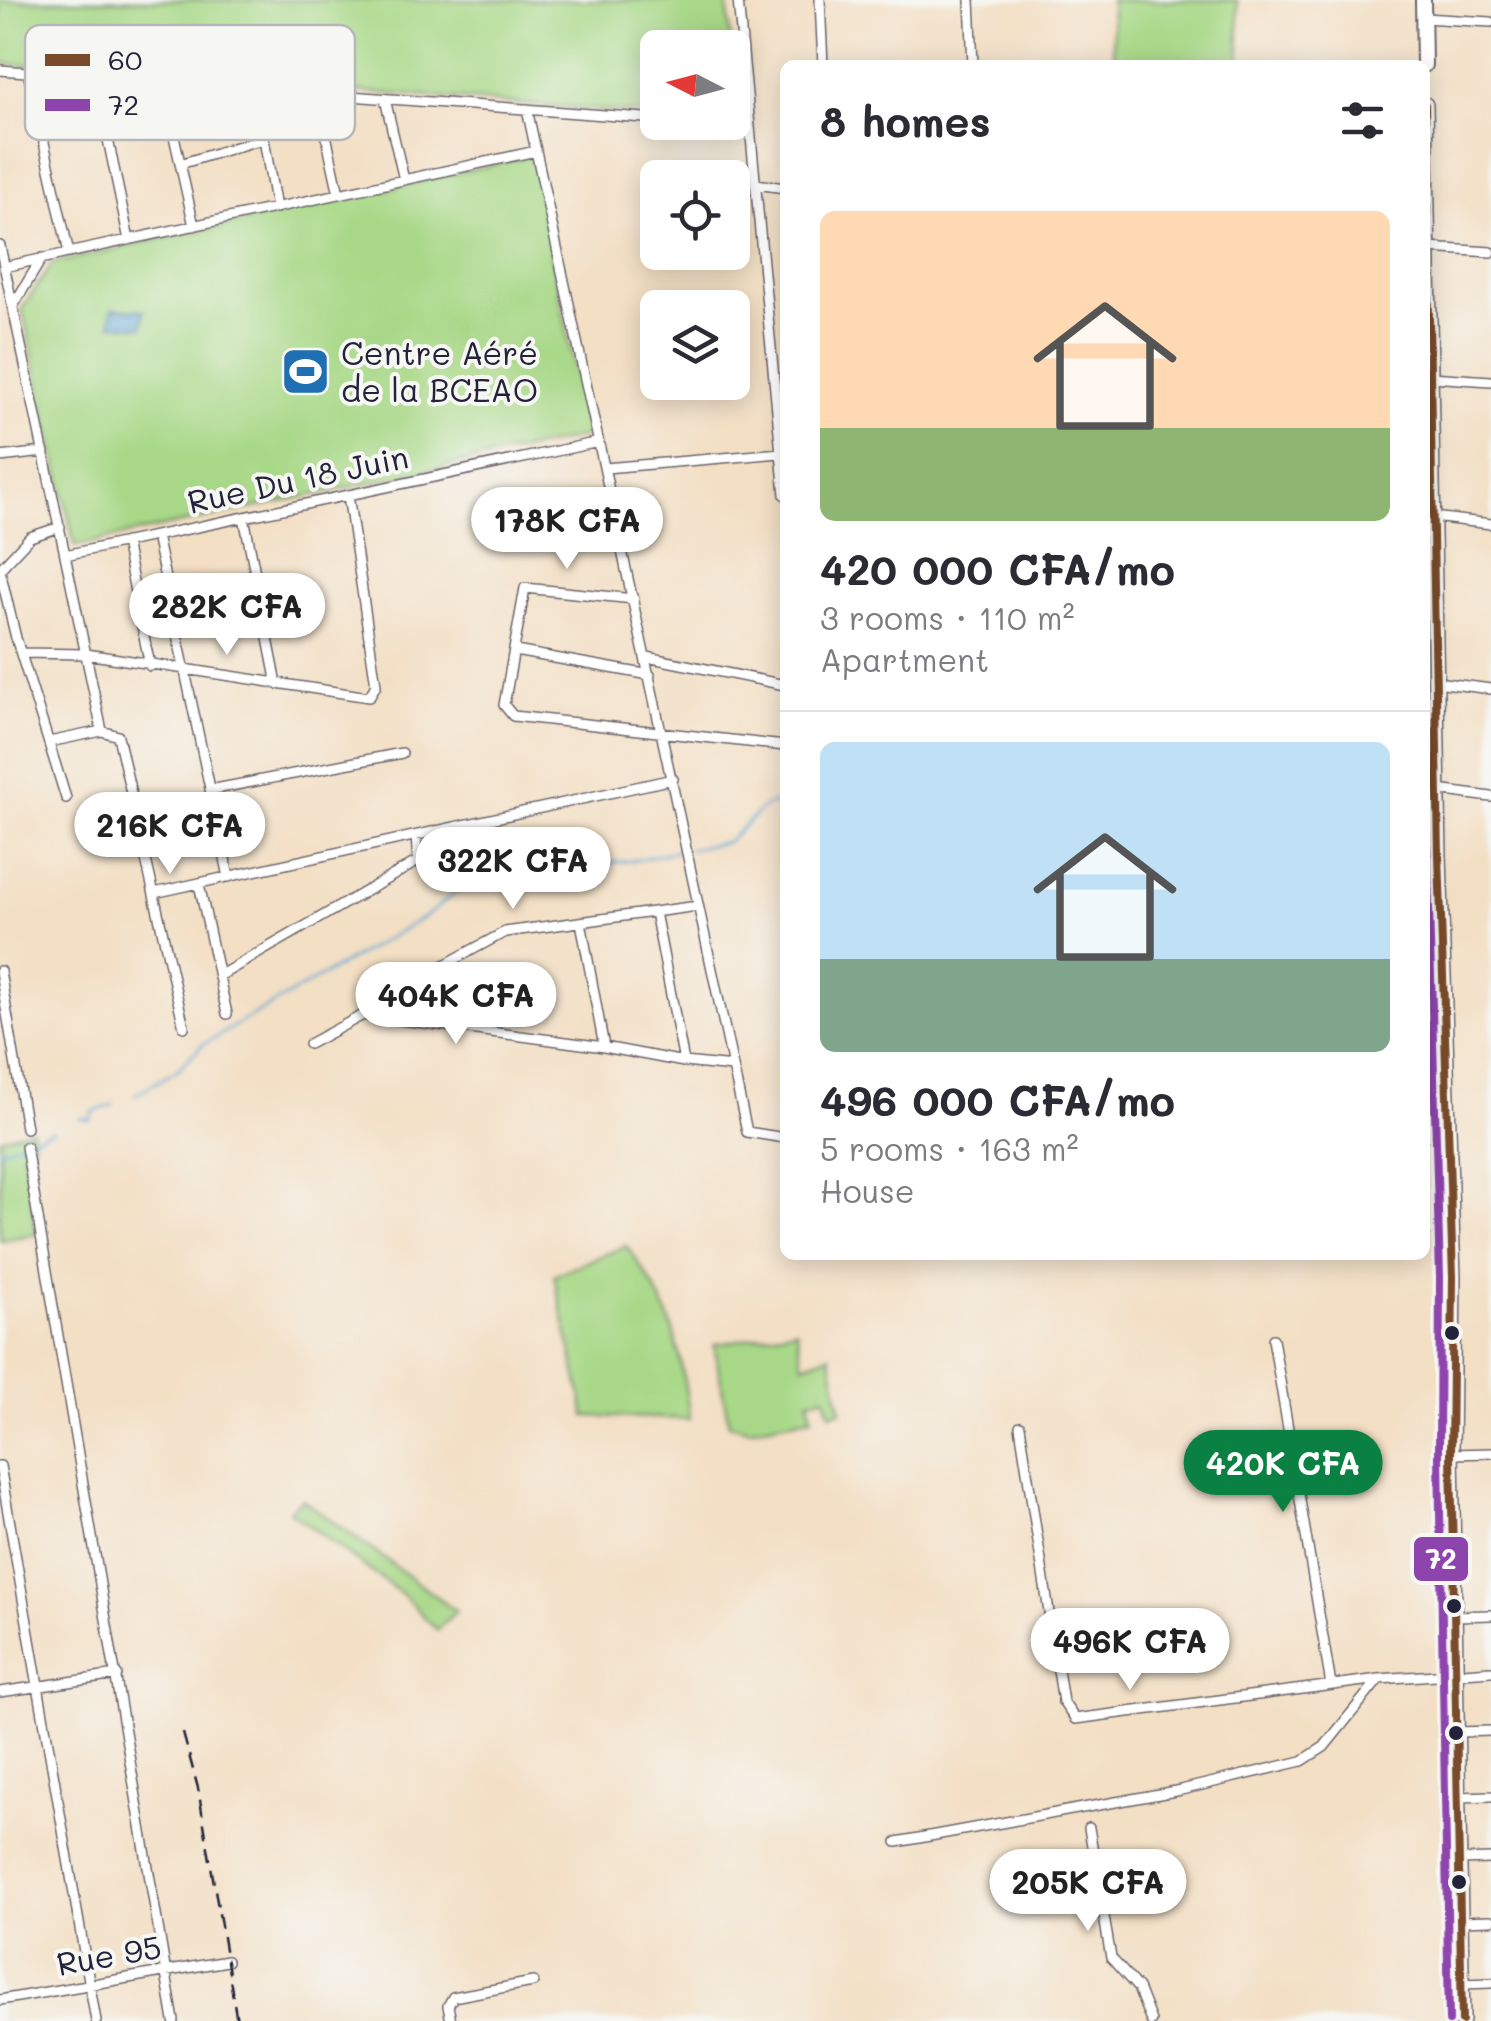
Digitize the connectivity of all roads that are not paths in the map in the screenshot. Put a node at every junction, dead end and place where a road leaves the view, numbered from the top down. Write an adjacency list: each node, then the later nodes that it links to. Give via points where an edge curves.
1 (738, 0): 7 (street)
2 (820, 0): 8 (street)
3 (970, 0): 9 (street)
4 (1423, 0): 5 (main road)
5 (1423, 18): 6 (street); 10 (main road)
6 (1491, 22)
7 (741, 30)
8 (824, 60)
9 (973, 60)
10 (1424, 60)
11 (0, 70): 12 (street)
12 (25, 72)
13 (355, 97): 14 (street)
14 (384, 99): 15 (street); 25 (street)
15 (527, 109): 16 (street); 23 (street)
16 (640, 118)
17 (750, 126): 26 (street)
18 (44, 140): 33 (street)
19 (108, 140): 31 (street)
20 (174, 140): 24 (street)
21 (262, 140): 24 (street); 29 (street)
22 (327, 140): 28 (street)
23 (536, 151): 25 (street); 41 (street)
24 (180, 164): 30 (street)
25 (404, 180): 28 (street)
26 (756, 184): 27 (street); 42 (street)
27 (780, 187)
28 (338, 194): 29 (street)
29 (276, 208): 30 (street)
30 (194, 226): 31 (street)
31 (129, 240): 33 (street)
32 (0, 246): 37 (street)
33 (70, 252): 36 (street)
34 (1491, 252): 35 (street)
35 (1430, 253)
36 (42, 258): 37 (street); 38 (street)
37 (4, 267): 38 (street)
38 (13, 306): 43 (street)
39 (1430, 377): 40 (street); 50 (main road)
40 (1491, 381)
41 (600, 442): 46 (street); 47 (street, Rue Du 18 Juin)
42 (780, 442)
43 (44, 452): 45 (street); 52 (street)
44 (780, 453): 46 (street)
45 (0, 457)
46 (605, 468): 53 (street)
47 (348, 495): 49 (street, Rue Du 18 Juin); 67 (street, via 375,693 369,698)
48 (486, 516): 53 (street)
49 (244, 517): 54 (street, Rue Du 18 Juin); 67 (street)
50 (1433, 517): 51 (street); 66 (main road)
51 (1491, 524)
52 (60, 528): 56 (street); 57 (street, via 30,537)
53 (619, 531): 58 (street)
54 (156, 536): 55 (street, Rue Du 18 Juin); 64 (street)
55 (125, 542): 56 (street, Rue Du 18 Juin); 63 (street)
56 (66, 555): 61 (street)
57 (0, 574): 60 (street)
58 (634, 599): 59 (street, via 525,588); 62 (street)
59 (514, 651): 65 (street); 72 (street, via 504,705 513,716)
60 (20, 653): 61 (street); 73 (street)
61 (86, 654): 63 (street); 71 (street)
62 (648, 658): 65 (street); 68 (street)
63 (150, 666): 64 (street)
64 (184, 671): 67 (street); 77 (street)
65 (650, 675): 72 (street)
66 (1436, 682): 69 (street); 70 (main road)
67 (277, 684)
68 (780, 684)
69 (1491, 689)
70 (1431, 702): 78 (main road)
71 (102, 731): 73 (street); 85 (street, via 118,736)
72 (663, 734): 74 (street); 76 (street)
73 (49, 742): 80 (street)
74 (780, 746)
75 (402, 753): 77 (street)
76 (673, 778): 81 (street); 86 (street)
77 (210, 790): 83 (street)
78 (1438, 790): 79 (street); 82 (main road)
79 (1491, 797)
80 (66, 798)
81 (416, 838): 83 (street); 90 (street, via 418,860)
82 (1432, 854): 101 (main road)
83 (228, 878): 84 (street)
84 (198, 884): 85 (street); 90 (street)
85 (154, 893): 93 (street)
86 (698, 906): 87 (street); 97 (street)
87 (656, 912): 88 (street); 96 (street)
88 (581, 922): 92 (street, via 505,932 460,955 402,988); 95 (street)
89 (0, 972): 98 (street)
90 (219, 976): 91 (street)
91 (227, 1014)
92 (396, 1019): 94 (street, via 354,1017); 95 (street)
93 (184, 1027)
94 (308, 1044)
95 (604, 1047): 96 (street)
96 (684, 1062): 97 (street)
97 (733, 1067): 100 (street, via 746,1132)
98 (26, 1128)
99 (1430, 1136): 101 (street)
100 (780, 1137)
101 (1450, 1138): 104 (main road)
102 (26, 1147): 114 (street)
103 (1430, 1229): 104 (street)
104 (1452, 1232): 108 (main road)
105 (1272, 1339): 116 (street)
106 (1020, 1426): 116 (street, via 1063,1702 1075,1719)
107 (1491, 1453): 108 (street)
108 (1451, 1454): 111 (main road)
109 (0, 1466): 117 (street)
110 (1491, 1615): 111 (street)
111 (1454, 1616): 113 (main road)
112 (1491, 1670): 113 (street)
113 (1455, 1672): 115 (street); 119 (main road)
114 (117, 1675): 117 (street); 130 (street)
115 (1379, 1679): 116 (street); 124 (street, via 1324,1747 1302,1761)
116 (1331, 1685)
117 (38, 1686): 118 (street); 133 (street)
118 (0, 1692)
119 (1456, 1732): 120 (street); 122 (main road)
120 (1491, 1732)
121 (1491, 1796): 122 (street)
122 (1458, 1797): 126 (main road)
123 (1089, 1828): 139 (street, via 1111,1958 1138,1988)
124 (898, 1842)
125 (1491, 1859): 126 (street)
126 (1459, 1860): 127 (main road)
127 (1460, 1920): 128 (street); 134 (main road)
128 (1491, 1920)
129 (226, 1961): 130 (street, Rue 95)
130 (166, 1971): 133 (street, Rue 95); 137 (street)
131 (533, 1982): 138 (street, via 453,1997)
132 (1491, 1983): 134 (street)
133 (90, 1984): 135 (street, Rue 95); 136 (street)
134 (1461, 1984): 140 (main road)
135 (0, 2000)
136 (96, 2021)
137 (174, 2021)
138 (451, 2021)
139 (1151, 2021)
140 (1462, 2021)

